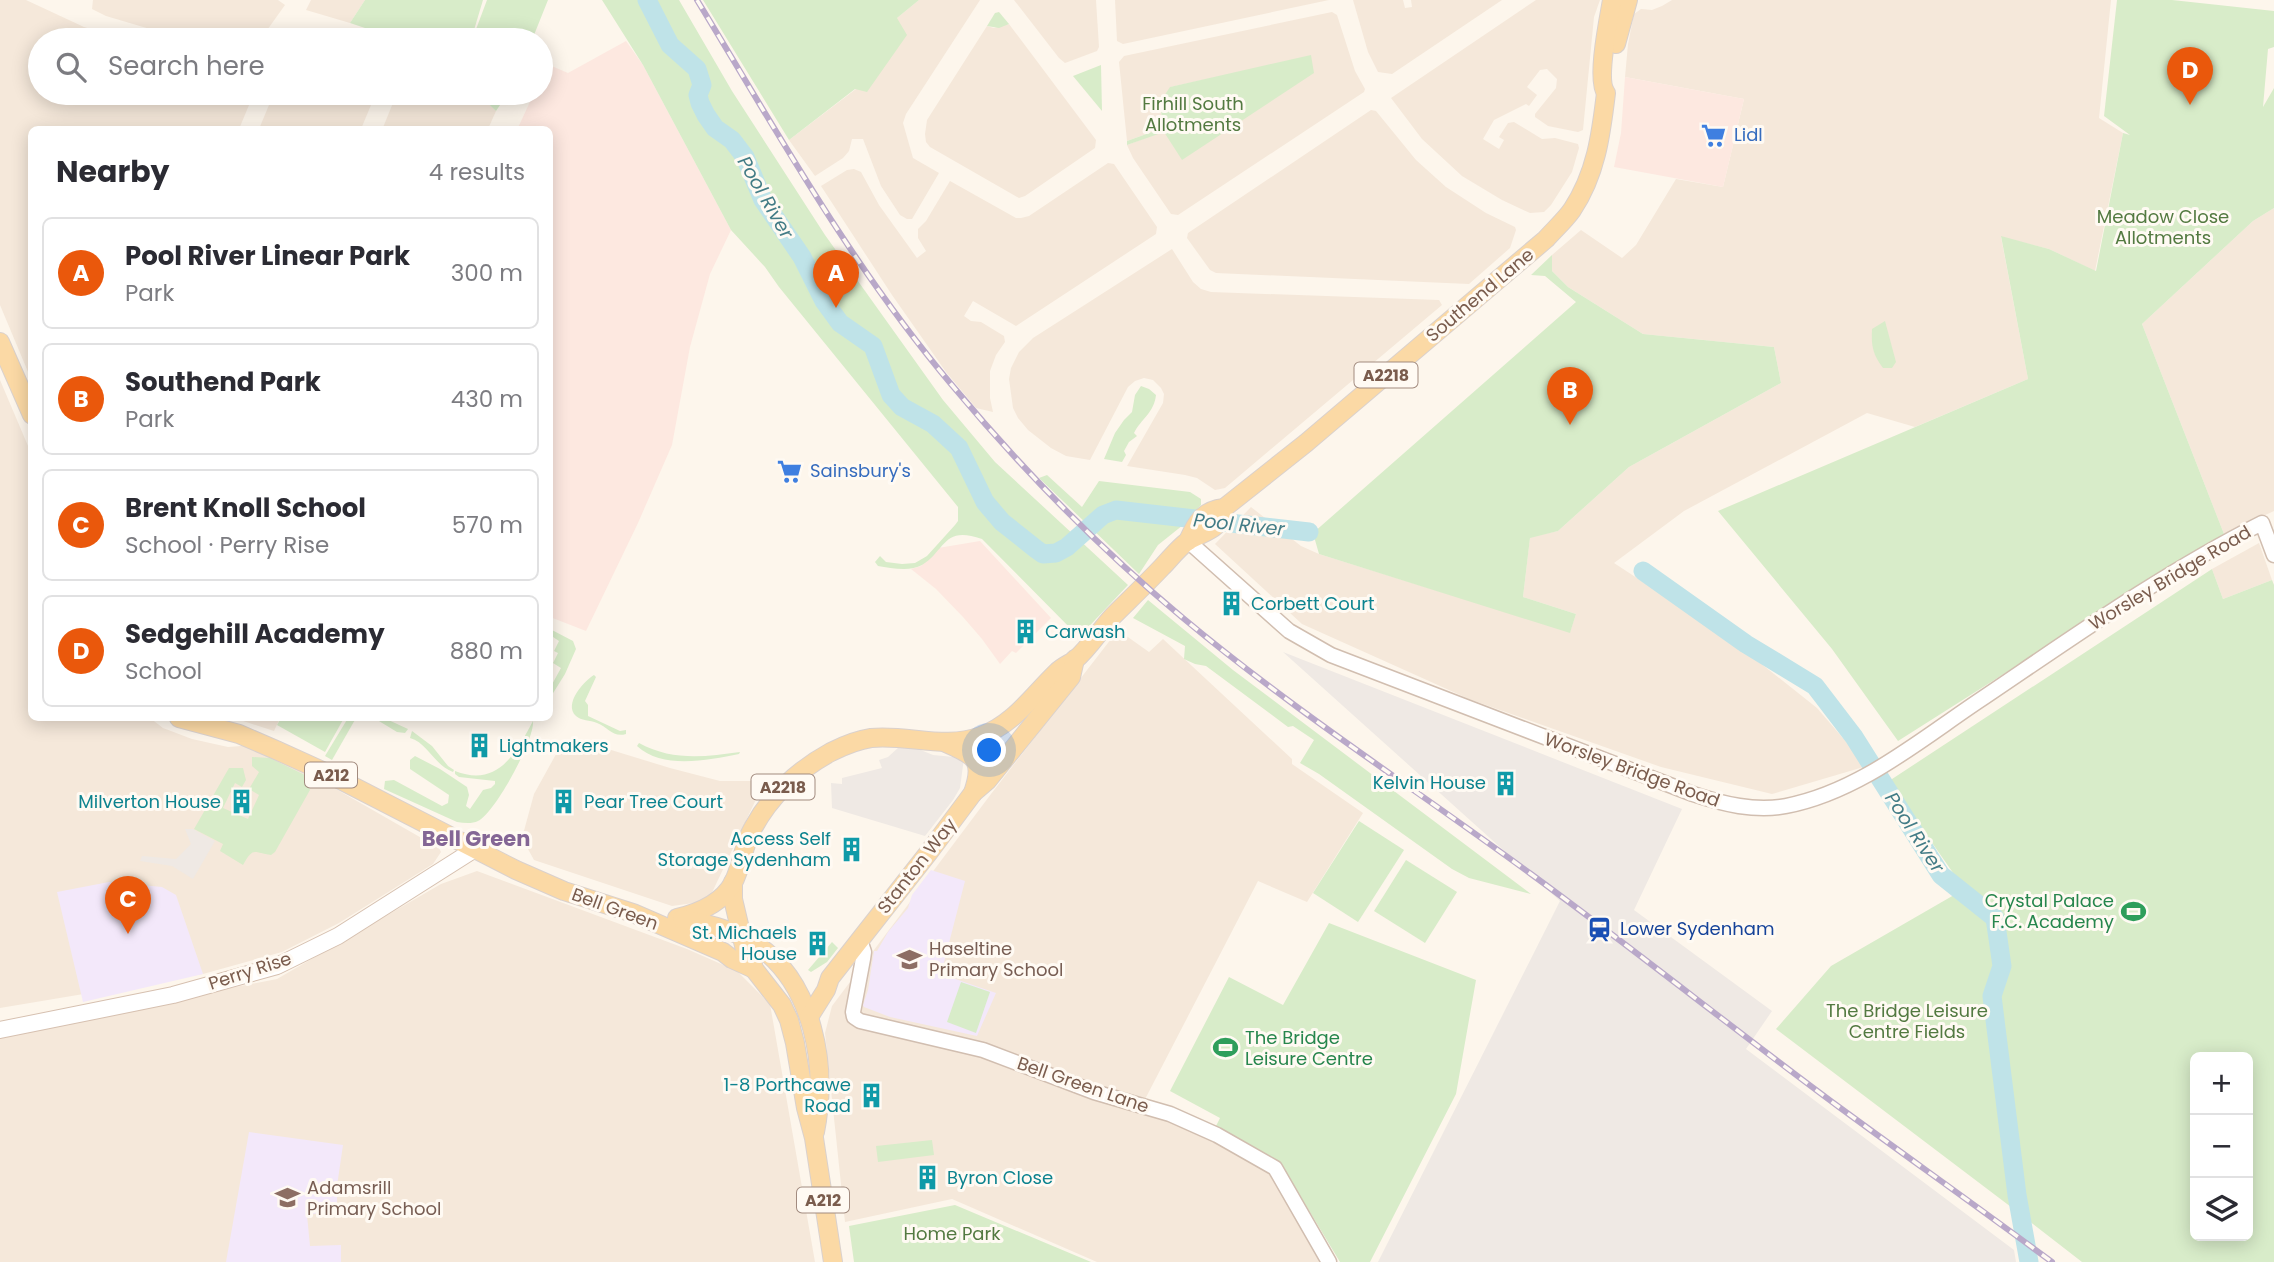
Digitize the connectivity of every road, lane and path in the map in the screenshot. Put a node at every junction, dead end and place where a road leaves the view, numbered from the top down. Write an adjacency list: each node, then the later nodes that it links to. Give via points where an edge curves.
1 (1612, 0): 3 (main road, Southend Lane / A2218, via 1602,88)
2 (1628, 0): 3 (main road, Southend Lane / A2218, via 1616,38 1611,89)
3 (1606, 93): 6 (main road, Southend Lane / A2218, via 1590,177 1554,230 1334,418)
4 (0, 342): 5 (main road)
5 (28, 406)
6 (1219, 509): 7 (main road, Southend Lane / A2218, via 1196,524); 7 (main road, Southend Lane / A2218, via 1223,518 1206,534)
7 (1188, 541): 8 (street, Worsley Bridge Road, via 1289,631 1331,655 1693,794 1738,806 1779,807 1818,797 1876,769 2157,582 2262,523); 9 (main road, Southend Lane / A2218)
8 (2274, 555)
9 (1075, 659): 11 (main road, Southend Lane / A2218, via 995,730); 12 (main road, Southend Lane / A2218, via 1071,677)
10 (190, 721): 14 (main road, A212, via 276,750)
11 (946, 743): 13 (main road, Southend Lane / A2218, via 971,754 978,764); 15 (main road, Southend Lane / A2218, via 869,738 816,761 788,782 762,812)
12 (1008, 756): 13 (main road, Stanton Way / A2218)
13 (973, 793): 19 (main road, Stanton Way / A2218)
14 (475, 849): 16 (main road, Bell Green / A212, via 564,891); 25 (main road, Perry Rise, via 338,936 277,966 173,995)
15 (733, 882): 17 (main road, Southend Lane / A2218, via 699,913); 18 (main road, Southend Lane)
16 (633, 913): 17 (main road, A212); 20 (main road, Bell Green / A212)
17 (677, 918): 18 (main road, A212)
18 (740, 935): 20 (main road, Southend Lane); 22 (main road, A212, via 778,963)
19 (860, 940): 21 (main road, Stanton Way / A2218); 28 (street, Bell Green Lane, via 864,952 854,1017 983,1050 1094,1092 1170,1114 1217,1135 1275,1168)
20 (754, 969): 23 (main road, A212)
21 (830, 978): 22 (main road, Stanton Way / A2218); 24 (main road, Stanton Way / A2218)
22 (797, 992): 23 (main road, Stanton Way / A2218); 24 (main road, A212)
23 (779, 1000): 26 (main road, A212, via 795,1043)
24 (809, 1017): 26 (main road, A212, via 818,1056 821,1104)
25 (0, 1030)
26 (814, 1138): 27 (main road, A212)
27 (833, 1262)
28 (1329, 1262)

